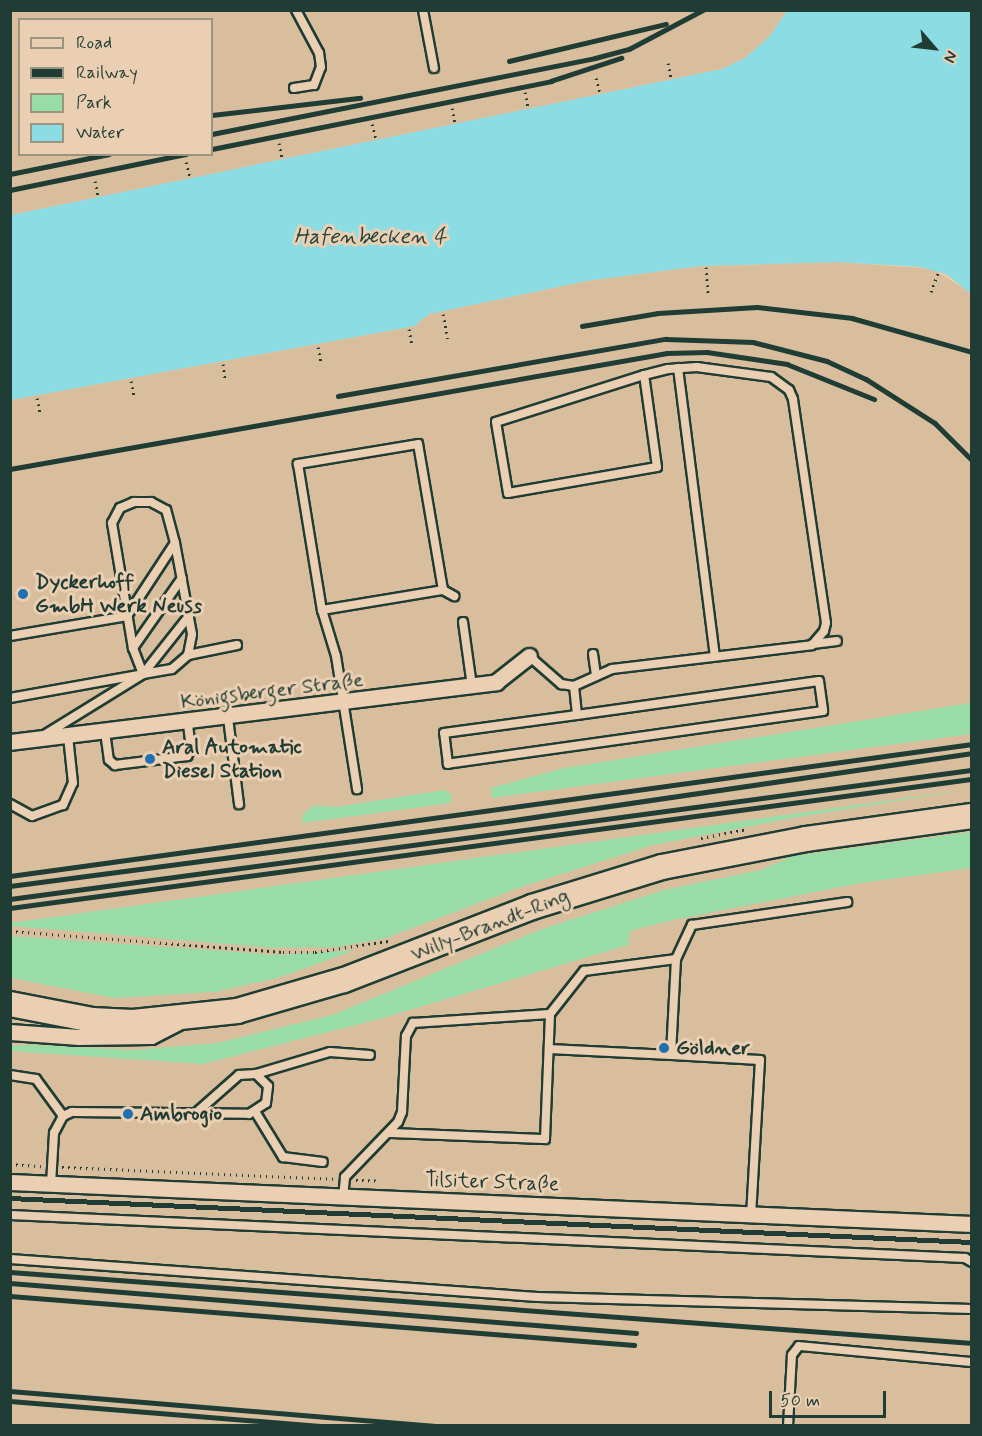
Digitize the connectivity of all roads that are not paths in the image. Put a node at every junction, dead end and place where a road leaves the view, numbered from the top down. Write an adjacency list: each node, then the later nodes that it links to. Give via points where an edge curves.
1 (296, 10): 4 (lane, via 319,53 321,67 314,85)
2 (423, 10): 3 (lane)
3 (434, 68)
4 (294, 88)
5 (678, 368): 6 (lane); 18 (lane, via 753,373 771,377 789,390 826,623); 23 (lane)
6 (644, 375): 6 (lane, via 657,467 508,493 495,422)
7 (175, 543): 8 (lane); 12 (lane); 12 (lane, via 166,510 151,502 134,502 120,508 112,523)
8 (182, 578): 13 (lane); 19 (lane)
9 (443, 590): 10 (lane); 11 (lane); 11 (lane, via 418,444 309,462 298,464)
10 (454, 596)
11 (322, 610): 29 (lane)
12 (127, 616): 15 (lane); 19 (lane)
13 (189, 616): 21 (lane, via 192,634); 24 (lane)
14 (463, 622): 26 (lane)
15 (10, 636)
16 (837, 641): 18 (lane)
17 (237, 645): 21 (lane)
18 (812, 645): 23 (lane)
19 (133, 648): 24 (lane)
20 (593, 654): 25 (lane)
21 (188, 655): 24 (lane, via 172,669)
22 (529, 656): 26 (street, Königsberger Straße, via 506,678); 27 (lane, via 561,684)
23 (715, 656): 25 (lane, via 612,669)
24 (143, 674): 28 (lane); 35 (lane)
25 (596, 676): 27 (lane)
26 (472, 686): 29 (street, Königsberger Straße)
27 (574, 686): 30 (lane)
28 (10, 698)
29 (345, 703): 31 (street, Königsberger Straße); 37 (lane)
30 (577, 715): 30 (lane, via 819,681 823,711 448,764 444,733)
31 (228, 718): 32 (street, Königsberger Straße); 39 (lane)
32 (188, 723): 33 (street, Königsberger Straße); 33 (lane, via 191,749 187,756 115,765 109,760)
33 (105, 732): 34 (street, Königsberger Straße)
34 (68, 736): 35 (street, Königsberger Straße); 38 (lane, via 73,783 63,805 32,816)
35 (37, 739): 36 (street, Königsberger Straße)
36 (10, 742)
37 (357, 789)
38 (10, 804)
39 (239, 804)
40 (972, 816): 45 (main road, Willy-Brandt-Ring, via 806,839 662,867 532,907 310,991 237,1011)
41 (847, 902): 42 (lane, via 692,926)
42 (676, 959): 44 (lane, via 584,971); 49 (lane)
43 (10, 1004): 45 (main road, Willy-Brandt-Ring, via 92,1020)
44 (550, 1014): 47 (lane); 55 (lane, via 413,1023 406,1036 402,1112)
45 (184, 1019): 46 (street, via 152,1036 79,1037)
46 (10, 1032)
47 (549, 1049): 49 (lane); 55 (lane, via 544,1139)
48 (370, 1054): 50 (lane, via 330,1052)
49 (671, 1055): 60 (lane, via 760,1060)
50 (256, 1074): 52 (lane, via 239,1075); 53 (lane, via 267,1083 269,1095)
51 (10, 1076): 54 (lane, via 36,1079)
52 (197, 1112): 53 (lane); 54 (lane, via 80,1110)
53 (256, 1113): 56 (lane, via 283,1156)
54 (63, 1116): 58 (lane, via 54,1133)
55 (389, 1133): 59 (lane, via 345,1177)
56 (323, 1162)
57 (10, 1182): 58 (street, Tilsiter Straße)
58 (51, 1184): 59 (street, Tilsiter Straße)
59 (343, 1197): 60 (street, Tilsiter Straße)
60 (751, 1214): 62 (street, Tilsiter Straße)
61 (10, 1215): 64 (lane, via 965,1258)
62 (972, 1224)
63 (10, 1259): 65 (lane, via 538,1297)
64 (972, 1262)
65 (972, 1310)
66 (972, 1362): 67 (lane, via 799,1346 792,1355)
67 (788, 1425)

